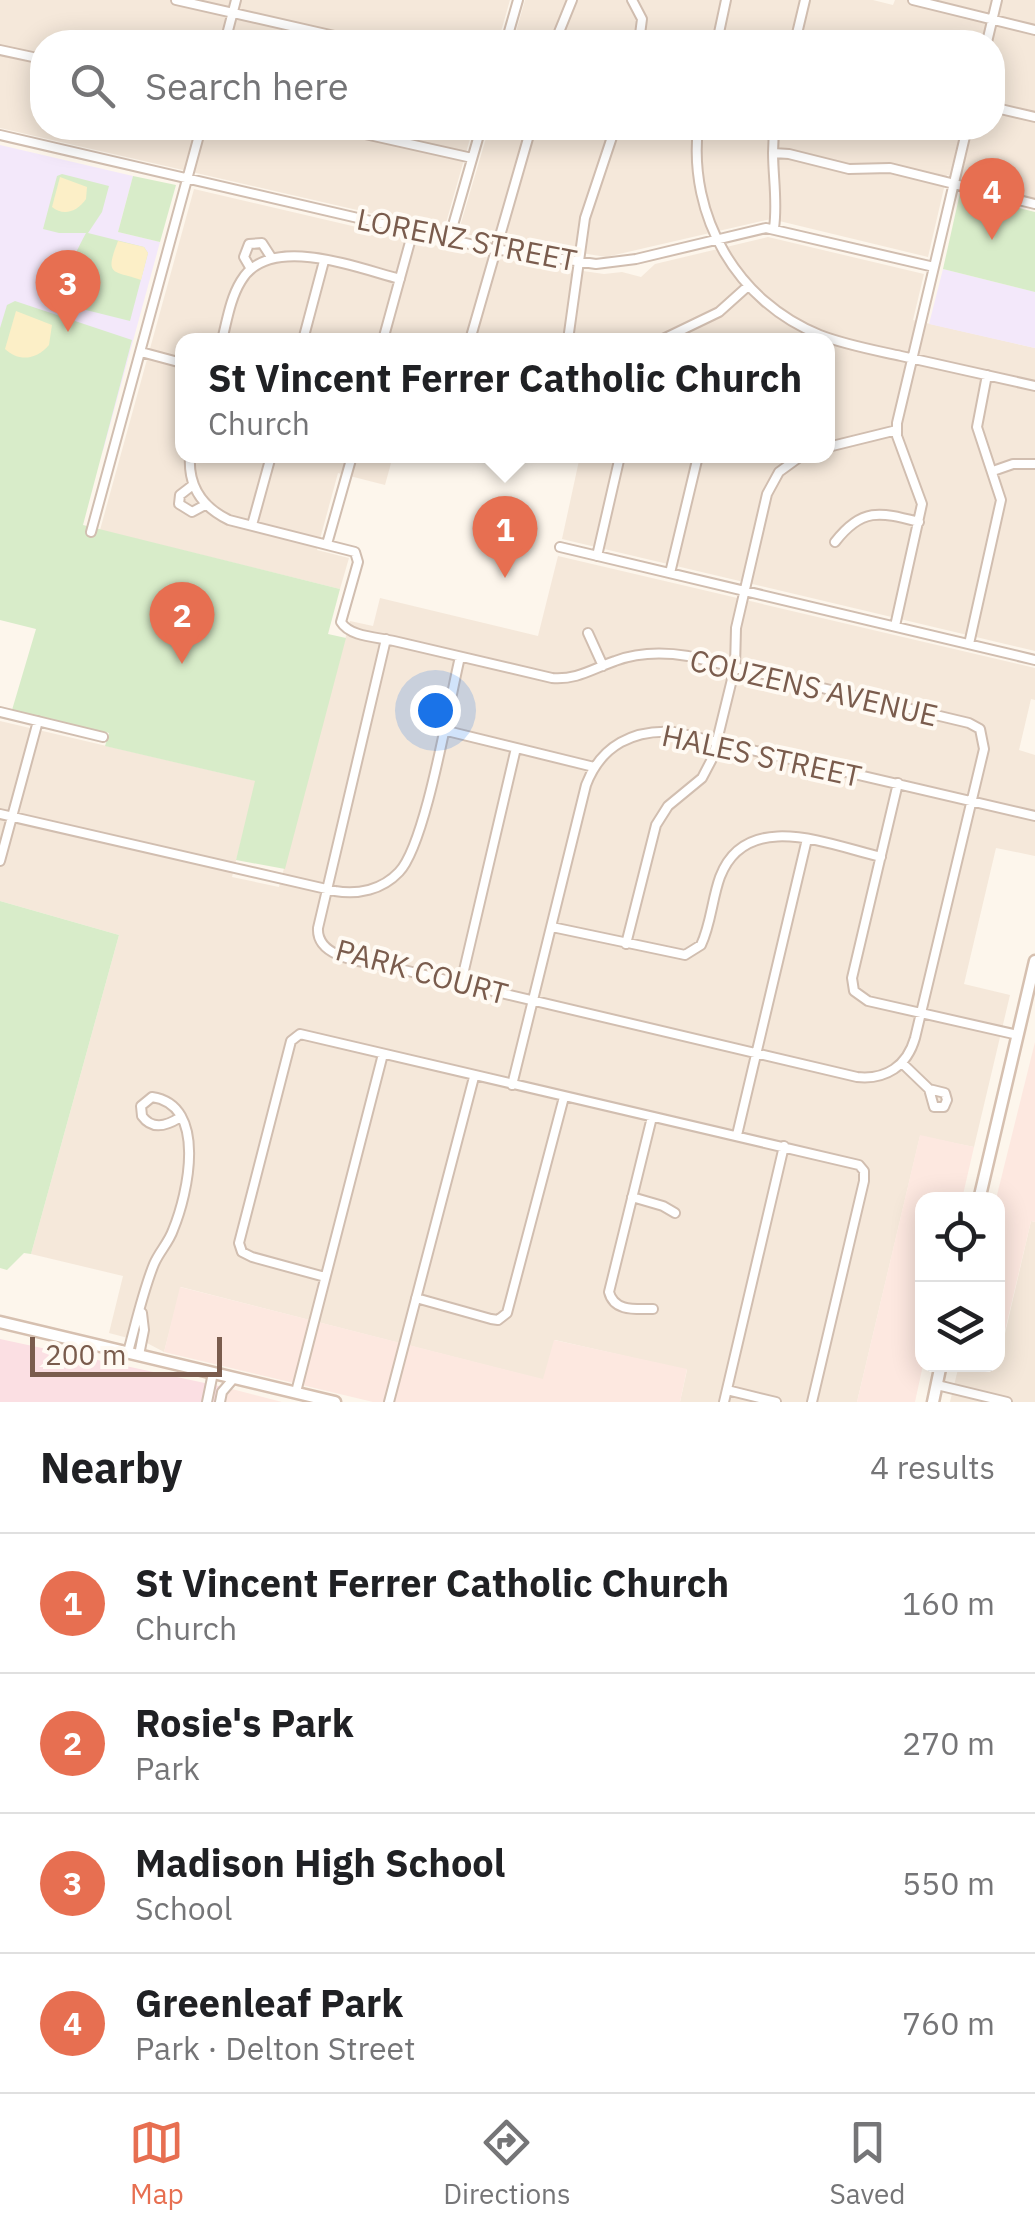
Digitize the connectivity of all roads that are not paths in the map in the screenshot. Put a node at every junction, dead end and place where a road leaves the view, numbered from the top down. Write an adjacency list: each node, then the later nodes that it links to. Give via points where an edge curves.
1 (176, 0): 10 (street)
2 (236, 0): 10 (street)
3 (518, 0): 14 (street)
4 (572, 0): 15 (street)
5 (632, 0): 16 (street)
6 (726, 0): 17 (street)
7 (805, 0): 18 (street)
8 (913, 0): 11 (street)
9 (997, 0): 11 (street)
10 (233, 13): 12 (street); 13 (street)
11 (992, 19): 19 (street); 20 (street)
12 (228, 30)
13 (308, 30)
14 (509, 30)
15 (560, 30)
16 (640, 30)
17 (719, 30)
18 (798, 30)
19 (990, 30)
20 (1035, 30)
21 (0, 50): 22 (street)
22 (30, 56)
23 (1005, 110): 24 (street)
24 (1035, 117)
25 (0, 135): 36 (street, LORENZ STREET)
26 (198, 140): 36 (street)
27 (392, 140): 35 (street)
28 (477, 140): 35 (street)
29 (527, 140): 43 (street)
30 (612, 140): 46 (street, via 587,208)
31 (698, 140): 42 (street, via 702,202)
32 (774, 140): 34 (street)
33 (964, 140): 37 (street)
34 (772, 154): 37 (street); 39 (street)
35 (472, 158): 41 (street)
36 (188, 179): 40 (street, LORENZ STREET); 59 (street)
37 (953, 184): 38 (street); 47 (street)
38 (1035, 204)
39 (774, 228): 42 (street, LORENZ STREET); 47 (street, LORENZ STREET)
40 (413, 231): 41 (street, LORENZ STREET); 49 (street)
41 (449, 239): 43 (street, LORENZ STREET)
42 (716, 240): 46 (street, LORENZ STREET, via 612,264); 50 (street)
43 (496, 249): 46 (street, LORENZ STREET); 54 (street)
44 (272, 257): 45 (street); 48 (street); 48 (street, via 262,243 249,244 244,257)
45 (324, 261): 49 (street); 52 (street)
46 (580, 262): 55 (street)
47 (934, 266): 60 (street)
48 (251, 269): 51 (street, via 233,298)
49 (400, 279): 53 (street)
50 (748, 286): 56 (street, via 719,312); 57 (street)
51 (224, 333)
52 (304, 333)
53 (385, 333)
54 (472, 333)
55 (569, 333)
56 (676, 333)
57 (810, 333)
58 (835, 341): 60 (street)
59 (141, 352): 61 (street); 78 (street)
60 (912, 358): 62 (street); 64 (street)
61 (175, 362)
62 (986, 375): 63 (street); 73 (street, via 976,422)
63 (1035, 386)
64 (897, 430): 65 (street); 76 (street, via 921,496)
65 (835, 445)
66 (191, 463): 74 (street)
67 (269, 463): 77 (street)
68 (350, 463): 80 (street)
69 (618, 463): 82 (street)
70 (696, 463): 83 (street)
71 (790, 463): 84 (street, via 770,487)
72 (1035, 464): 73 (street)
73 (993, 472): 88 (street, via 1001,506)
74 (193, 485): 75 (street); 75 (street, via 179,504 192,512)
75 (205, 505): 77 (street)
76 (920, 522): 79 (street, via 867,516); 85 (street)
77 (252, 525): 80 (street)
78 (92, 532)
79 (835, 542)
80 (328, 544): 87 (street, COUZENS AVENUE, via 358,555 343,627)
81 (560, 547): 82 (street)
82 (597, 556): 83 (street)
83 (670, 573): 84 (street)
84 (744, 591): 85 (street); 92 (street)
85 (895, 626): 88 (street)
86 (588, 632): 91 (street)
87 (386, 639): 89 (street, COUZENS AVENUE); 108 (street)
88 (969, 644): 90 (street)
89 (460, 656): 91 (street, COUZENS AVENUE, via 563,679); 95 (street)
90 (1035, 660)
91 (603, 666): 92 (street, COUZENS AVENUE, via 660,653)
92 (735, 667): 97 (street); 101 (street, COUZENS AVENUE, via 974,726 984,742)
93 (0, 712): 94 (street)
94 (38, 722): 96 (street); 104 (street)
95 (442, 730): 98 (street); 108 (street, via 416,842 404,866 369,890)
96 (104, 737)
97 (718, 741): 99 (street, HALES STREET, via 643,732 614,745); 100 (street, HALES STREET); 110 (street, via 706,772 656,825)
98 (516, 748): 99 (street); 112 (street)
99 (594, 767): 109 (street)
100 (898, 783): 101 (street, HALES STREET); 106 (street)
101 (972, 801): 103 (street, HALES STREET); 114 (street, COUZENS AVENUE)
102 (0, 814): 104 (street, PARK COURT)
103 (1035, 816)
104 (12, 817): 107 (street); 108 (street, PARK COURT)
105 (807, 840): 106 (street); 110 (street, via 768,836 739,849 722,872 696,951 679,956); 116 (street)
106 (881, 858): 114 (street, via 853,986 868,1001)
107 (0, 860)
108 (327, 889): 112 (street, PARK COURT, via 317,934 328,950)
109 (552, 926): 110 (street); 113 (street)
110 (626, 944)
111 (1035, 961): 115 (main road)
112 (461, 983): 113 (street, PARK COURT)
113 (535, 1000): 116 (street, PARK COURT); 120 (street)
114 (922, 1013): 115 (street); 118 (street)
115 (1018, 1035): 127 (main road)
116 (756, 1053): 118 (street, PARK COURT, via 865,1078); 125 (street)
117 (383, 1054): 119 (street); 130 (street); 130 (street, via 294,1036 240,1247 252,1257)
118 (902, 1063): 121 (street)
119 (474, 1076): 120 (street); 131 (street)
120 (512, 1086): 122 (street)
121 (929, 1090)
122 (564, 1097): 123 (street); 131 (street, via 507,1313 491,1319)
123 (652, 1117): 125 (street); 128 (street)
124 (180, 1118): 124 (street, via 161,1098 141,1106 151,1125); 134 (street, via 190,1157 175,1226 155,1261 141,1308)
125 (738, 1135): 126 (street)
126 (784, 1146): 139 (street); 147 (street, via 864,1171)
127 (981, 1192)
128 (632, 1198): 129 (street); 132 (street, via 608,1292 620,1307)
129 (675, 1214)
130 (325, 1276): 140 (street)
131 (416, 1298): 144 (street)
132 (653, 1309)
133 (0, 1322): 134 (main road)
134 (134, 1354): 135 (main road)
135 (213, 1372): 137 (main road); 141 (street)
136 (939, 1372): 138 (main road)
137 (234, 1378): 140 (main road); 142 (street)
138 (936, 1385): 148 (main road); 149 (street)
139 (727, 1390): 145 (street); 146 (street)
140 (296, 1392): 143 (main road)
141 (208, 1402)
142 (220, 1402)
143 (335, 1402)
144 (389, 1402)
145 (724, 1402)
146 (776, 1402)
147 (812, 1402)
148 (932, 1402)
149 (1007, 1402)

